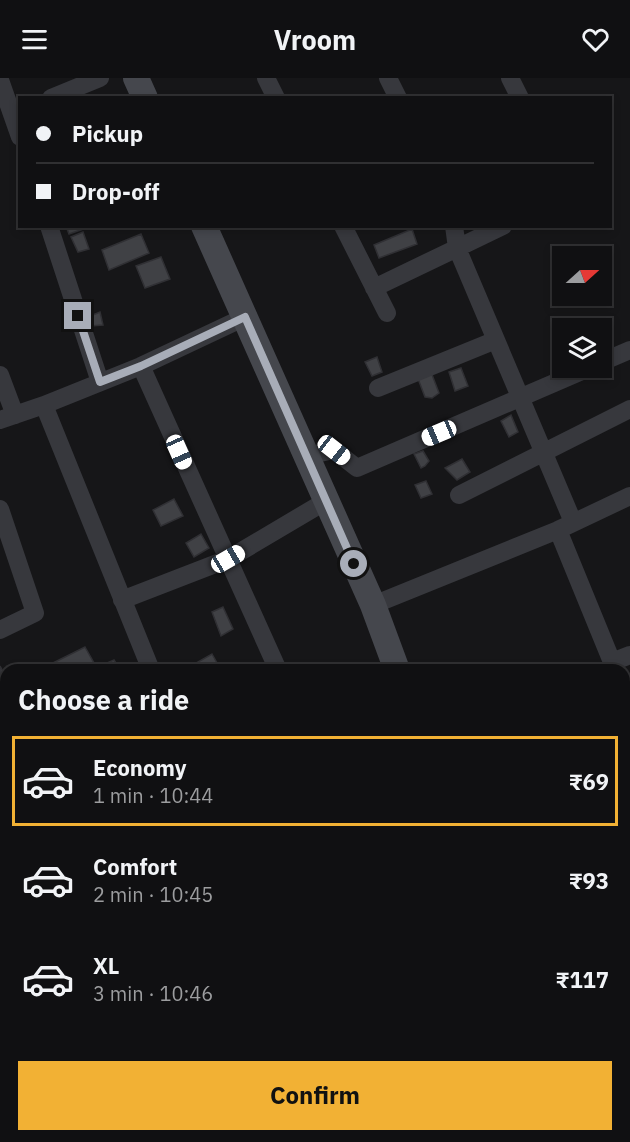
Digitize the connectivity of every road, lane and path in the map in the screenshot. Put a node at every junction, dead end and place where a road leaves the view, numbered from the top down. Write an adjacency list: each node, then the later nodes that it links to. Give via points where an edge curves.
1 (100, 78): 7 (street)
2 (136, 78): 8 (main road)
3 (266, 78): 9 (street)
4 (388, 78): 10 (street)
5 (510, 78): 11 (street)
6 (0, 80): 12 (street)
7 (56, 96)
8 (144, 96)
9 (275, 96)
10 (397, 96)
11 (519, 96)
12 (10, 114): 13 (street)
13 (18, 132)
14 (50, 228): 29 (street)
15 (205, 228): 22 (main road)
16 (343, 228): 20 (street)
17 (454, 228): 19 (street)
18 (499, 228): 19 (street)
19 (457, 248): 20 (street); 23 (street)
20 (374, 288): 21 (street)
21 (387, 313)
22 (245, 317): 26 (street); 36 (main road)
23 (496, 340): 30 (street); 31 (street)
24 (630, 350): 25 (street)
25 (612, 358)
26 (141, 366): 29 (street); 42 (street)
27 (0, 375): 34 (street)
28 (566, 378): 31 (street)
29 (100, 382): 32 (street)
30 (378, 388)
31 (520, 398): 35 (street); 36 (street, via 357,468 334,450)
32 (44, 405): 34 (street); 43 (street)
33 (630, 409): 35 (street)
34 (8, 417)
35 (544, 453): 37 (street); 41 (street)
36 (306, 456): 39 (main road)
37 (459, 495)
38 (630, 495): 41 (street)
39 (326, 501): 42 (street); 44 (main road)
40 (0, 509): 45 (street, via 35,613)
41 (566, 526): 44 (street); 50 (street)
42 (228, 559): 43 (street); 48 (street)
43 (122, 600): 47 (street)
44 (373, 605): 49 (main road)
45 (0, 630)
46 (630, 655): 51 (street)
47 (149, 664)
48 (275, 664)
49 (395, 664)
50 (605, 664)
51 (610, 664)

